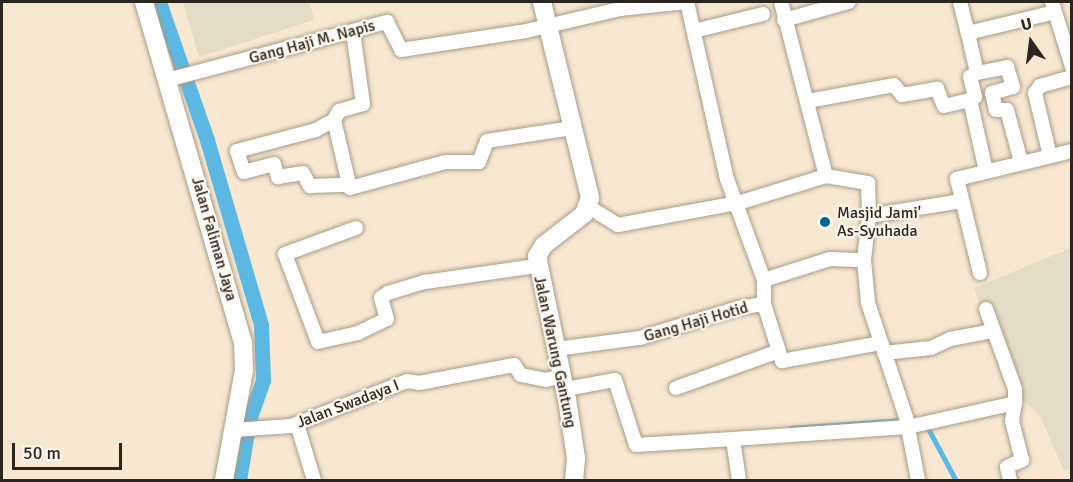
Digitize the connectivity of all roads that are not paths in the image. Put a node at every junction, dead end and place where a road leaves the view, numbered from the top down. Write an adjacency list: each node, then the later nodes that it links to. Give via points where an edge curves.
1 (144, 2): 17 (street, Jalan Faliman Jaya)
2 (542, 2): 10 (street)
3 (687, 2): 10 (street, via 620,9); 11 (street, Gang Haji Hotid)
4 (781, 2): 9 (street)
5 (849, 2): 9 (street)
6 (960, 2): 13 (street)
7 (1054, 7): 13 (street); 14 (street)
8 (763, 14): 11 (street)
9 (784, 20): 19 (street)
10 (547, 26): 12 (street, Gang Haji M. Napis, via 401,50 387,22); 21 (street)
11 (694, 31): 29 (street, Gang Haji Hotid, via 727,179)
12 (353, 32): 17 (street, Gang Haji M. Napis); 20 (street, via 363,104 339,111)
13 (968, 33): 15 (street)
14 (1071, 67)
15 (978, 73): 18 (street, via 970,76 975,97); 24 (street, via 1007,67 1013,87 992,93 996,110 1007,110)
16 (1071, 77): 23 (street, via 1040,86 1035,93)
17 (170, 80): 48 (street, Jalan Faliman Jaya, via 243,342 244,370)
18 (970, 100): 19 (street, via 943,106 937,89 902,95 894,85); 25 (street)
19 (808, 101): 26 (street)
20 (334, 120): 27 (street); 27 (street, via 316,130 237,151 244,172 273,164 278,177 303,173 310,186)
21 (572, 128): 27 (street, via 487,141 479,162 445,162); 30 (street)
22 (1071, 151): 23 (street)
23 (1050, 156): 24 (street)
24 (1021, 162): 25 (street)
25 (986, 171): 28 (street, via 957,179)
26 (833, 177): 29 (street); 31 (street, via 868,183)
27 (349, 187)
28 (962, 201): 31 (street); 35 (street)
29 (738, 203): 30 (street, via 618,225); 36 (street, Gang Haji Hotid)
30 (589, 207): 34 (street, Jalan Warung Gantung, via 541,248)
31 (869, 216): 33 (street)
32 (356, 228): 34 (street, via 285,254 318,342 358,333 387,320 381,298 388,293 425,282)
33 (864, 260): 36 (street, via 830,259); 40 (street, via 866,295)
34 (536, 266): 41 (street, Jalan Warung Gantung)
35 (980, 273)
36 (764, 280): 37 (street, Gang Haji Hotid)
37 (764, 304): 41 (street, Gang Haji Hotid, via 738,308 640,338); 42 (street, Gang Haji Hotid)
38 (986, 309): 39 (street)
39 (993, 331): 40 (street, via 950,339 932,348); 45 (street, via 1015,389)
40 (882, 348): 42 (street, via 782,361); 46 (street)
41 (556, 349): 43 (street, Jalan Warung Gantung)
42 (779, 351): 44 (street)
43 (564, 383): 47 (street, Jalan Swadaya I, via 521,375 514,365 419,383 407,381); 49 (street, via 615,380 636,445); 52 (street, Jalan Warung Gantung)
44 (676, 388)
45 (1015, 403): 46 (street); 55 (street, via 1012,421 1022,460 1007,467)
46 (915, 422): 49 (street); 54 (street)
47 (297, 424): 48 (street, Jalan Swadaya I); 51 (street)
48 (233, 430): 50 (street, Jalan Faliman Jaya)
49 (733, 438): 53 (street)
50 (224, 480)
51 (314, 480)
52 (578, 480)
53 (739, 480)
54 (918, 480)
55 (1010, 480)

